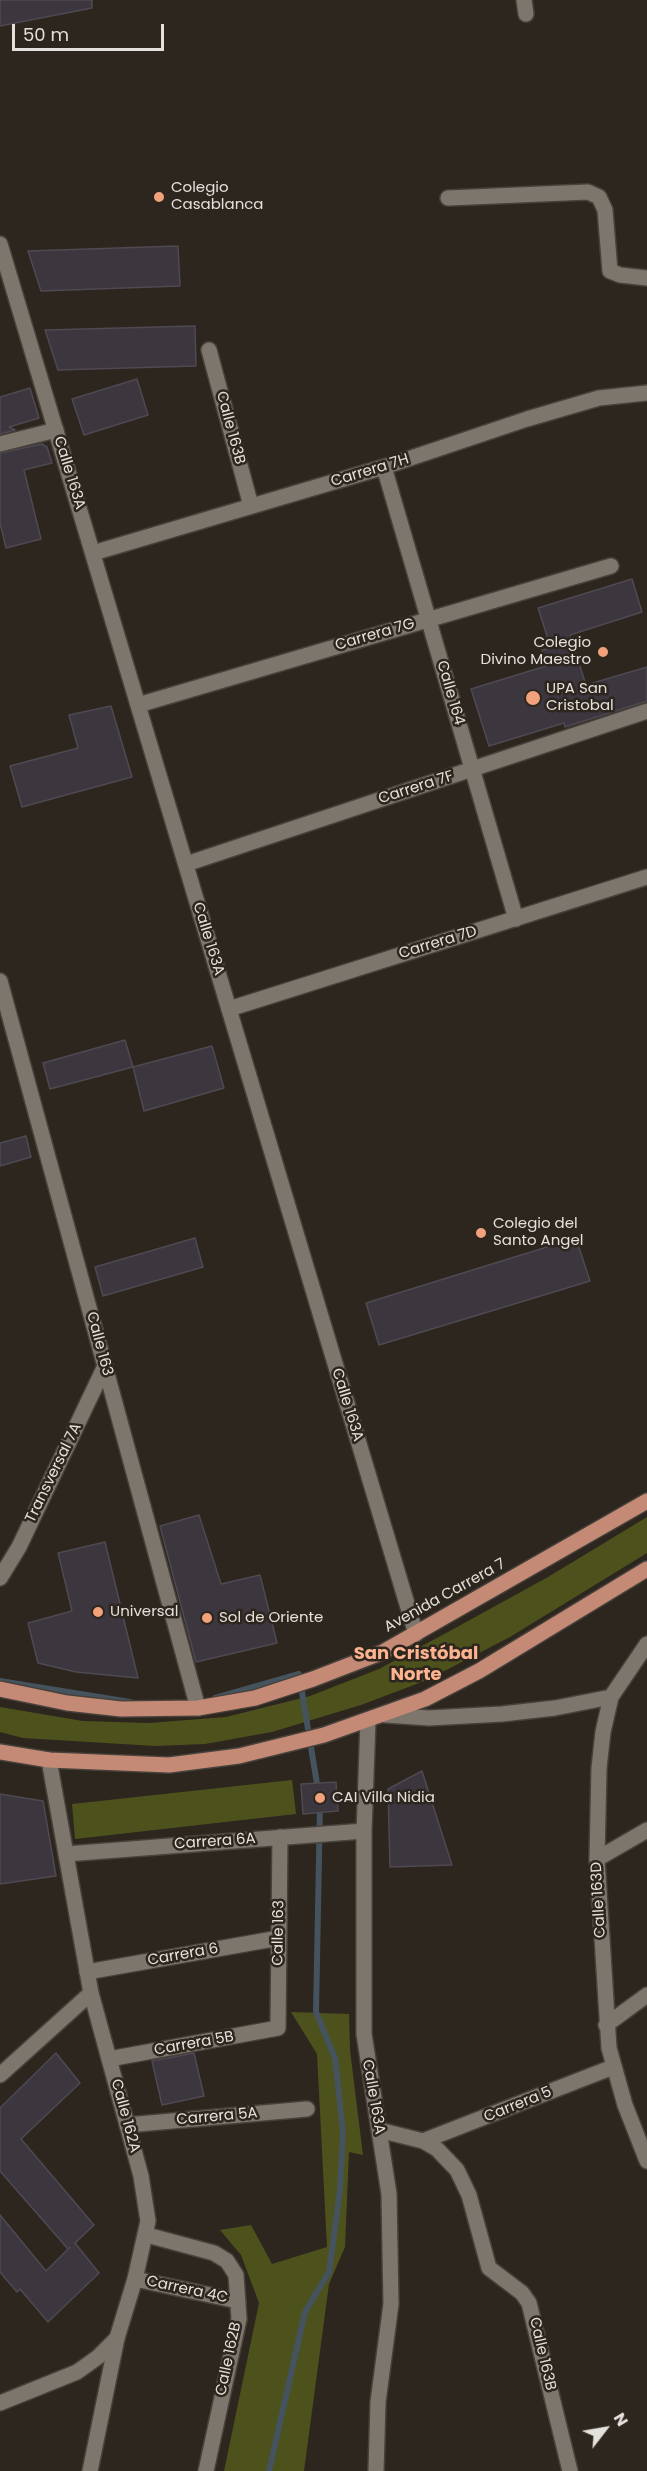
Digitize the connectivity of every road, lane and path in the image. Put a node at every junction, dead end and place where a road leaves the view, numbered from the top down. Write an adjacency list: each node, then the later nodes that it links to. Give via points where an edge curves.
1 (448, 198): 3 (street, via 588,192 599,197 605,210 610,271)
2 (0, 243): 6 (street, Calle 163A)
3 (647, 278)
4 (208, 350): 9 (street, Calle 163B)
5 (647, 393): 8 (street, Carrera 7H, via 599,398)
6 (56, 430): 7 (street); 10 (street, Calle 163A)
7 (0, 444)
8 (384, 467): 9 (street, Carrera 7H); 12 (street, Calle 164)
9 (252, 506): 10 (street, Carrera 7H)
10 (93, 553): 13 (street, Calle 163A)
11 (611, 566): 12 (street, Carrera 7G)
12 (429, 620): 13 (street, Carrera 7G); 15 (street, Calle 164)
13 (138, 705): 16 (street, Calle 163A)
14 (647, 711): 15 (street, Carrera 7F)
15 (472, 769): 16 (street, Carrera 7F); 18 (street, Calle 164)
16 (186, 864): 20 (street, Calle 163A)
17 (647, 878): 18 (street, Carrera 7D)
18 (516, 919): 20 (street, Carrera 7D)
19 (0, 981): 21 (street, Calle 163)
20 (229, 1009): 25 (street, Calle 163A)
21 (105, 1366): 24 (street, Transversal 7A, via 19,1547); 29 (street, Calle 163)
22 (647, 1501): 25 (main road, Avenida Carrera 7)
23 (647, 1569): 30 (main road, via 479,1671)
24 (0, 1578)
25 (416, 1634): 29 (main road, Avenida Carrera 7, via 383,1652 286,1688)
26 (647, 1644): 28 (street, Calle 163D)
27 (0, 1689): 29 (main road, Avenida Carrera 7, via 121,1709)
28 (611, 1697): 30 (street, via 502,1714 429,1718); 38 (street, Calle 163D, via 599,1768)
29 (198, 1708)
30 (385, 1715): 31 (main road)
31 (368, 1721): 33 (main road, via 278,1747 169,1765); 35 (street, Calle 163A)
32 (0, 1752): 33 (main road)
33 (49, 1760): 37 (street, Calle 162A)
34 (647, 1830): 38 (street)
35 (364, 1831): 36 (street, Carrera 6A); 50 (street, Calle 163A, via 364,2034)
36 (280, 1837): 37 (street, Carrera 6A); 39 (street, Calle 163)
37 (66, 1854): 40 (street, Calle 162A)
38 (597, 1859): 43 (street, Calle 163D)
39 (279, 1938): 40 (street, Carrera 6); 44 (street, Calle 163)
40 (87, 1972): 41 (street, Calle 162A)
41 (91, 1993): 45 (street, Calle 162A); 47 (street)
42 (647, 1995): 43 (street)
43 (606, 2025): 46 (street, Calle 163D)
44 (278, 2028): 45 (street, Carrera 5B)
45 (109, 2059): 49 (street, Calle 162A)
46 (613, 2067): 51 (street, Carrera 5); 52 (street, Calle 163D)
47 (0, 2074)
48 (307, 2109): 49 (street, Carrera 5A)
49 (127, 2125): 53 (street, Calle 162A, via 147,2202)
50 (379, 2130): 51 (street, Calle 163B); 60 (street, Calle 163A, via 389,2194 391,2304 378,2402)
51 (423, 2141): 61 (street, Calle 163B, via 457,2170 469,2194 489,2268 530,2303)
52 (645, 2152)
53 (147, 2235): 54 (street, Calle 162A); 55 (street, Calle 162B, via 214,2253 227,2261 236,2275)
54 (135, 2279): 55 (street, Carrera 4C); 56 (street, Calle 162A)
55 (238, 2301): 59 (street, Calle 162B, via 238,2319)
56 (117, 2338): 57 (street, via 77,2372); 58 (street, Calle 162A)
57 (0, 2403)
58 (90, 2471)
59 (206, 2471)
60 (376, 2471)
61 (570, 2471)

